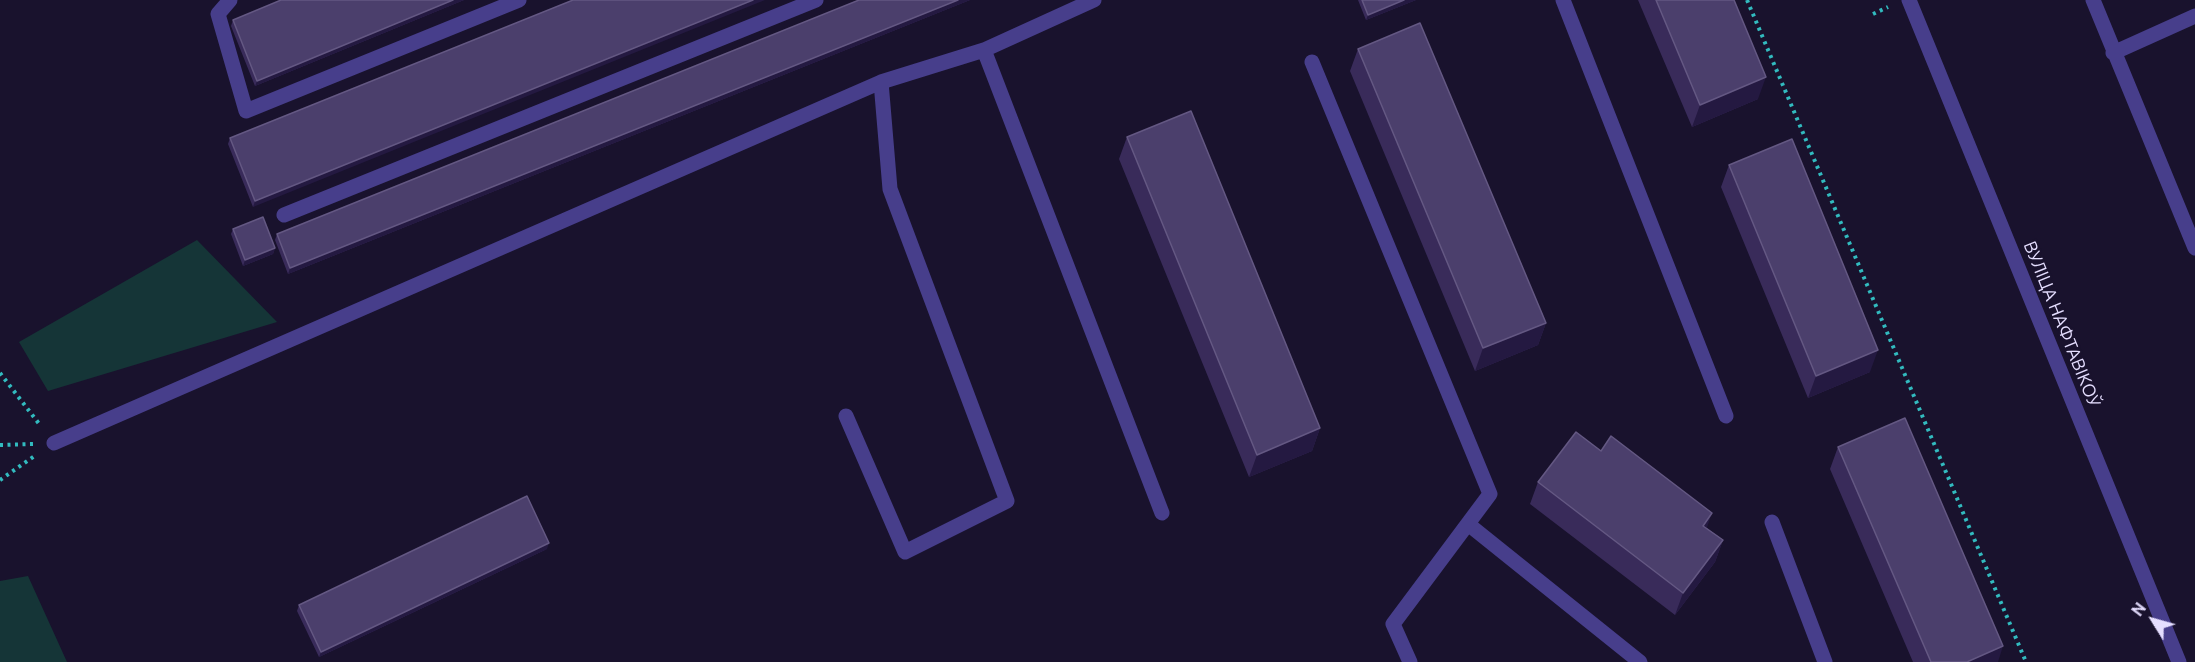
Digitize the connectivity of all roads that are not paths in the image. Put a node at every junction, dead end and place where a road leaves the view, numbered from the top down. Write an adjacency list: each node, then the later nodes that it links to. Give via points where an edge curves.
1 (230, 0): 2 (street, via 218,14 246,111)
2 (519, 0)
3 (816, 0): 13 (street)
4 (1094, 0): 9 (street)
5 (1563, 0): 16 (street)
6 (1909, 0): 24 (street, ВУЛІЦА НАФТАВІКОЎ)
7 (2093, 0): 10 (street)
8 (2195, 16): 10 (street)
9 (984, 50): 12 (street); 18 (street)
10 (2113, 53): 14 (street)
11 (1312, 62): 20 (street, via 1490,494)
12 (881, 82): 15 (street, via 890,189 1007,501 905,552); 17 (street)
13 (284, 215)
14 (2195, 248)
15 (846, 416)
16 (1726, 416)
17 (54, 443)
18 (1162, 513)
19 (1772, 522): 23 (street)
20 (1468, 524): 21 (street, via 1393,624); 22 (street)
21 (1410, 662)
22 (1640, 662)
23 (1825, 662)
24 (2180, 662)

